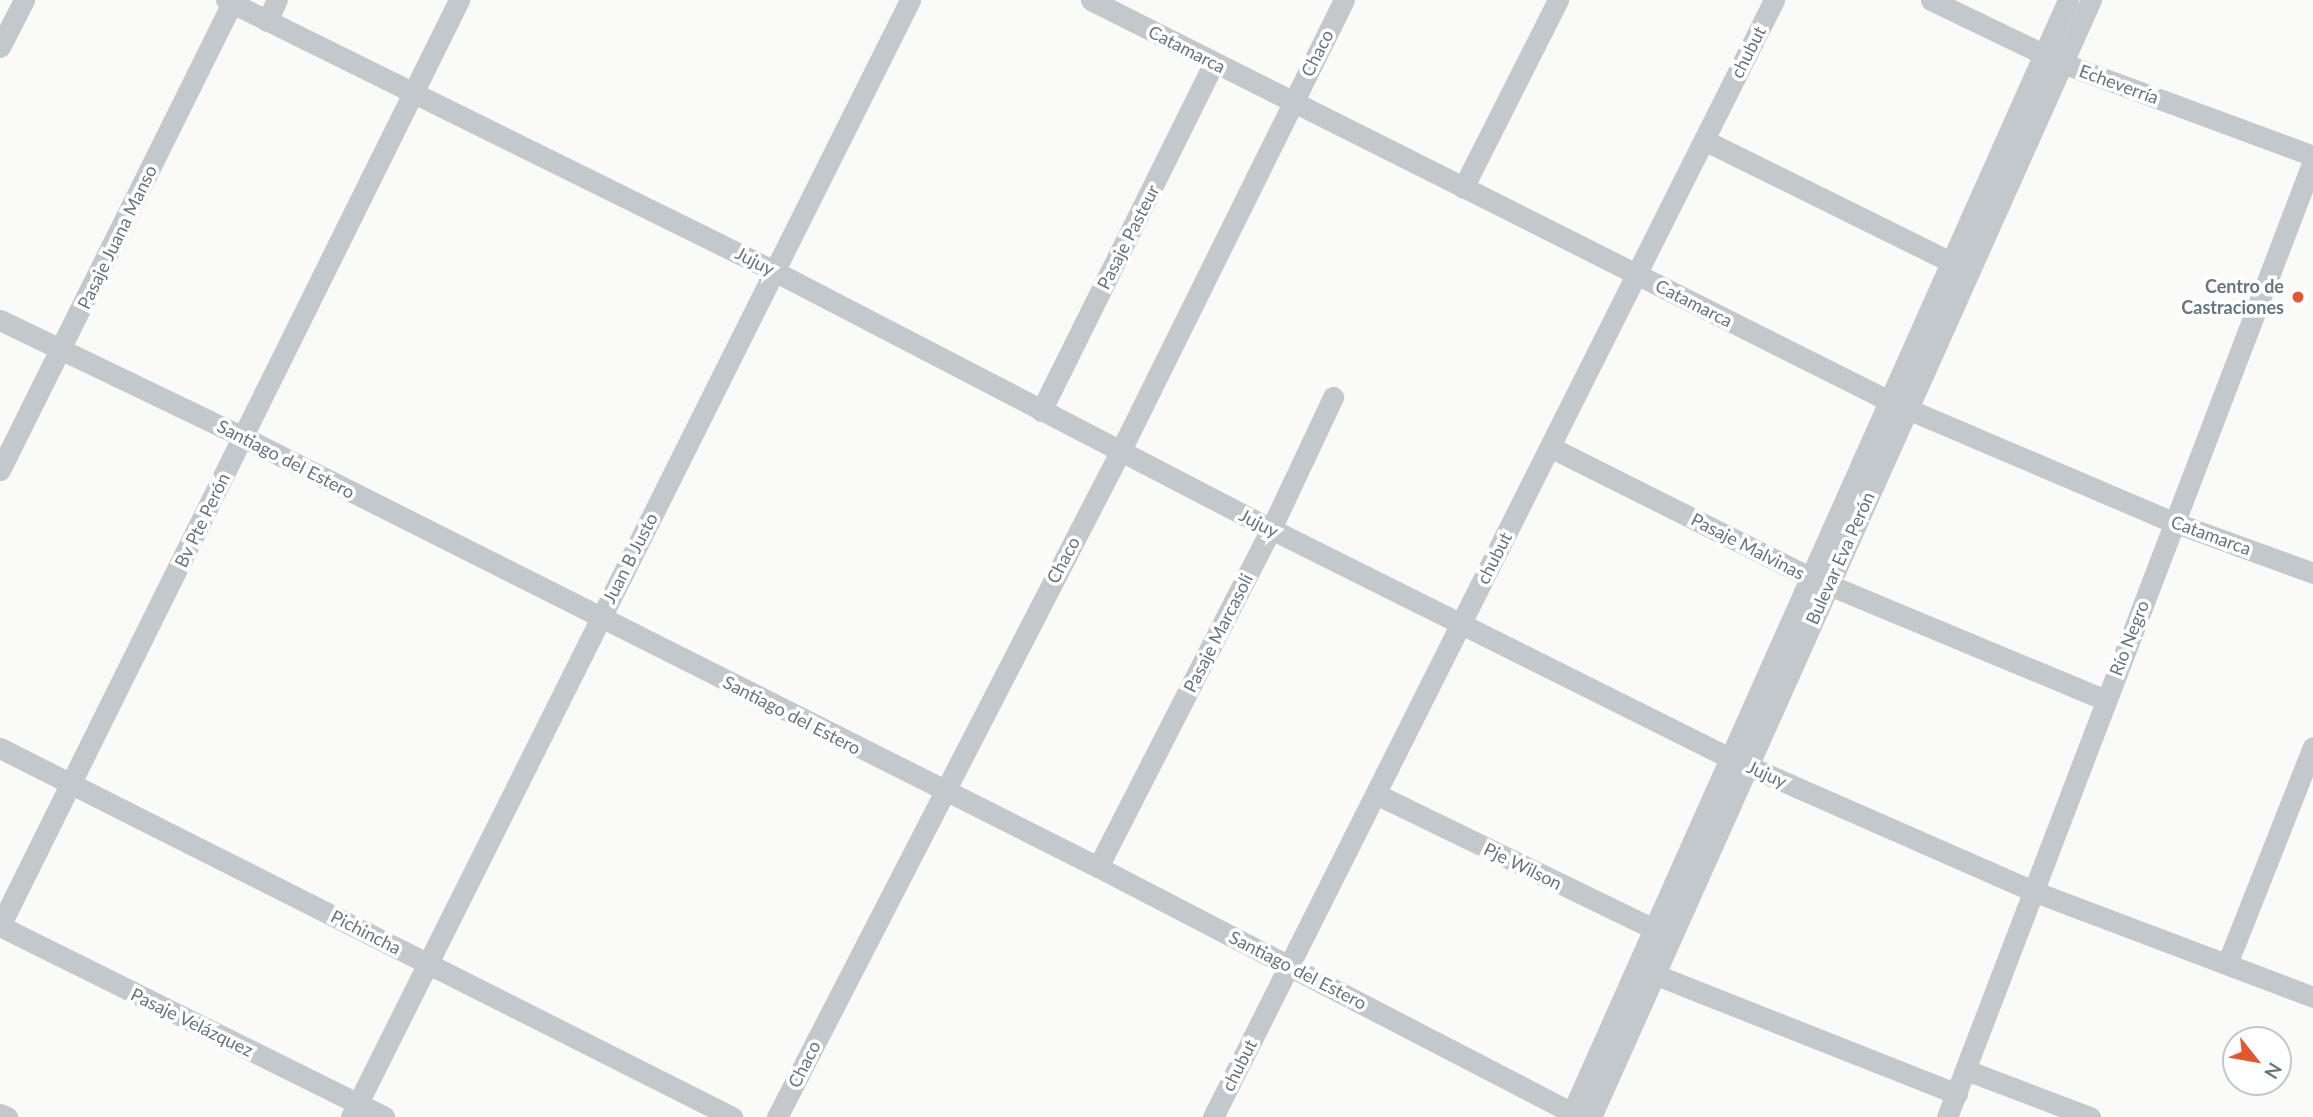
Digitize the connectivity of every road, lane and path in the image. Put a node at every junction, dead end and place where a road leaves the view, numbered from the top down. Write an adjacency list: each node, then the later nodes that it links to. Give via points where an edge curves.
1 (24, 0): 14 (street)
2 (277, 0): 13 (street)
3 (459, 0): 17 (street, Bv Pte Perón)
4 (910, 0): 23 (street, Juan B Justo)
5 (1090, 0): 16 (street, Catamarca)
6 (1344, 0): 18 (street, Chaco)
7 (1558, 0): 21 (street)
8 (1774, 0): 19 (street, chubut)
9 (1931, 0): 15 (street, Echeverría)
10 (2068, 0): 15 (street, Bulevar Eva Perón)
11 (2091, 0): 15 (street, Bulevar Eva Perón)
12 (229, 2): 13 (street, Jujuy); 26 (street, Pasaje Juana Manso)
13 (267, 21): 17 (street, Jujuy)
14 (0, 47)
15 (2053, 59): 20 (street, Echeverría); 22 (street, Bulevar Eva Perón); 28 (street, Bulevar Eva Perón)
16 (1214, 63): 18 (street, Catamarca); 29 (street, Pasaje Pasteur)
17 (415, 90): 23 (street, Jujuy); 30 (street, Bv Pte Perón)
18 (1292, 103): 21 (street, Catamarca); 32 (street, Chaco)
19 (1704, 140): 22 (street); 24 (street, chubut)
20 (2313, 159): 34 (street, Río Negro)
21 (1463, 188): 24 (street, Catamarca)
22 (1951, 262): 28 (street, Bulevar Eva Perón)
23 (774, 271): 29 (street, Jujuy); 38 (street, Juan B Justo)
24 (1637, 275): 28 (street, Catamarca); 31 (street, chubut)
25 (0, 320): 26 (street, Santiago del Estero)
26 (61, 350): 30 (street, Santiago del Estero); 33 (street, Pasaje Juana Manso)
27 (1333, 397): 35 (street, Pasaje Marcasoli)
28 (1898, 405): 34 (street, Catamarca); 37 (street, Bulevar Eva Perón)
29 (1041, 411): 32 (street, Jujuy)
30 (243, 437): 38 (street, Santiago del Estero); 44 (street, Bv Pte Perón)
31 (1550, 447): 37 (street, Pasaje Malvinas); 39 (street, chubut)
32 (1120, 452): 35 (street, Jujuy); 45 (street, Chaco)
33 (0, 470)
34 (2174, 522): 36 (street, Catamarca); 40 (street, Río Negro)
35 (1271, 530): 39 (street, Jujuy); 47 (street, Pasaje Marcasoli)
36 (2313, 573)
37 (1819, 581): 40 (street, Pasaje Malvinas); 43 (street, Bulevar Eva Perón)
38 (601, 618): 45 (street, Santiago del Estero); 51 (street, Juan B Justo)
39 (1462, 622): 43 (street, Jujuy); 46 (street, chubut)
40 (2105, 700): 48 (street, Río Negro)
41 (2313, 747): 52 (street)
42 (0, 748): 44 (street, Pichincha)
43 (1739, 762): 48 (street, Jujuy); 50 (street, Bulevar Eva Perón)
44 (73, 784): 49 (street, Bv Pte Perón); 51 (street, Pichincha)
45 (942, 791): 47 (street, Santiago del Estero); 64 (street, Chaco)
46 (1376, 794): 50 (street, Pje Wilson); 53 (street, chubut)
47 (1098, 867): 53 (street, Santiago del Estero)
48 (2033, 891): 52 (street, Jujuy); 56 (street, Río Negro)
49 (0, 926): 58 (street, Pasaje Velázquez)
50 (1662, 933): 54 (street, Bulevar Eva Perón); 60 (street, Bulevar Eva Perón)
51 (428, 963): 58 (street, Juan B Justo); 63 (street, Pichincha)
52 (2227, 964): 55 (street, Jujuy)
53 (1289, 966): 60 (street, Santiago del Estero); 65 (street, chubut)
54 (1654, 974): 57 (street); 60 (street, Bulevar Eva Perón)
55 (2313, 997)
56 (1965, 1070): 57 (street, Río Negro); 67 (street)
57 (1956, 1094): 66 (street, Río Negro)
58 (355, 1111): 62 (street, Pasaje Velázquez)
59 (0, 1114): 61 (street)
60 (1578, 1116)
61 (7, 1117)
62 (384, 1117)
63 (732, 1117)
64 (777, 1117)
65 (1213, 1117)
66 (1947, 1117)
67 (2091, 1117)

